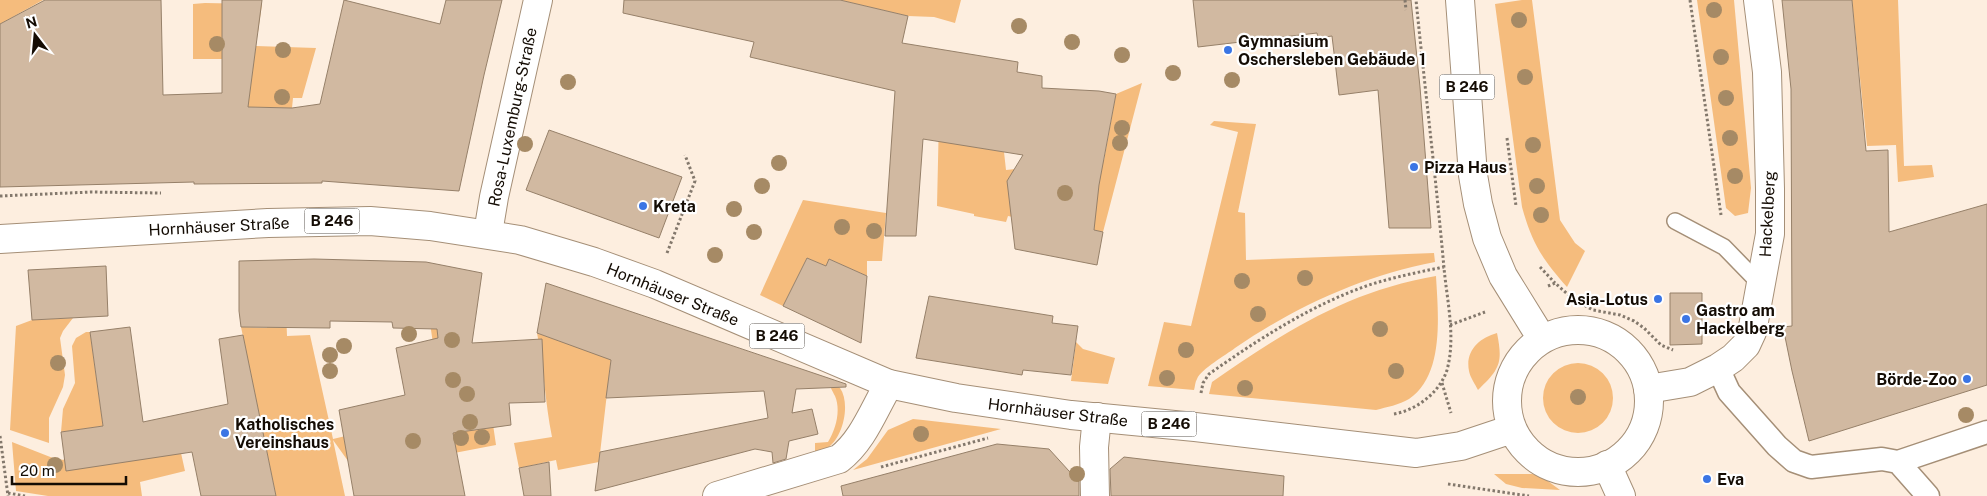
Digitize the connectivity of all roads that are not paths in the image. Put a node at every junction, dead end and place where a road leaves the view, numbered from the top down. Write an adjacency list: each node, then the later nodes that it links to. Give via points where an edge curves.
1 (538, 0): 5 (main road, Rosa-Luxemburg-Straße)
2 (1460, 0): 8 (main road, B 246, via 1478,204 1487,238 1503,276)
3 (1758, 0): 7 (main road, Hackelberg, via 1767,72 1770,189 1770,234)
4 (1675, 221): 7 (lane, via 1724,247)
5 (488, 234): 6 (main road, Hornhäuser Straße / B 246, via 422,225 340,221); 10 (main road, Hornhäuser Straße / B 246, via 552,249 655,284)
6 (0, 238)
7 (1762, 285): 9 (main road, Hackelberg, via 1746,345)
8 (1542, 339): 11 (main road, via 1563,330 1586,330 1608,336 1627,349 1641,367); 13 (main road, via 1522,355 1510,378 1506,404)
9 (1718, 368): 11 (main road, Hackelberg, via 1690,382); 15 (street, via 1728,392 1794,461 1811,468 1882,459)
10 (889, 384): 12 (main road, Hornhäuser Straße / B 246, via 956,398); 17 (main road, via 861,436 839,459)
11 (1648, 389): 16 (main road, via 1648,410 1642,431 1631,448)
12 (1097, 417): 13 (main road, Hornhäuser Straße / B 246, via 1416,453 1461,446); 18 (main road)
13 (1512, 429): 16 (main road, via 1527,450 1555,468 1575,472)
14 (1987, 432): 15 (street)
15 (1898, 462): 20 (street)
16 (1607, 465): 19 (main road)
17 (731, 494)
18 (1095, 496)
19 (1621, 496)
20 (1928, 496)

